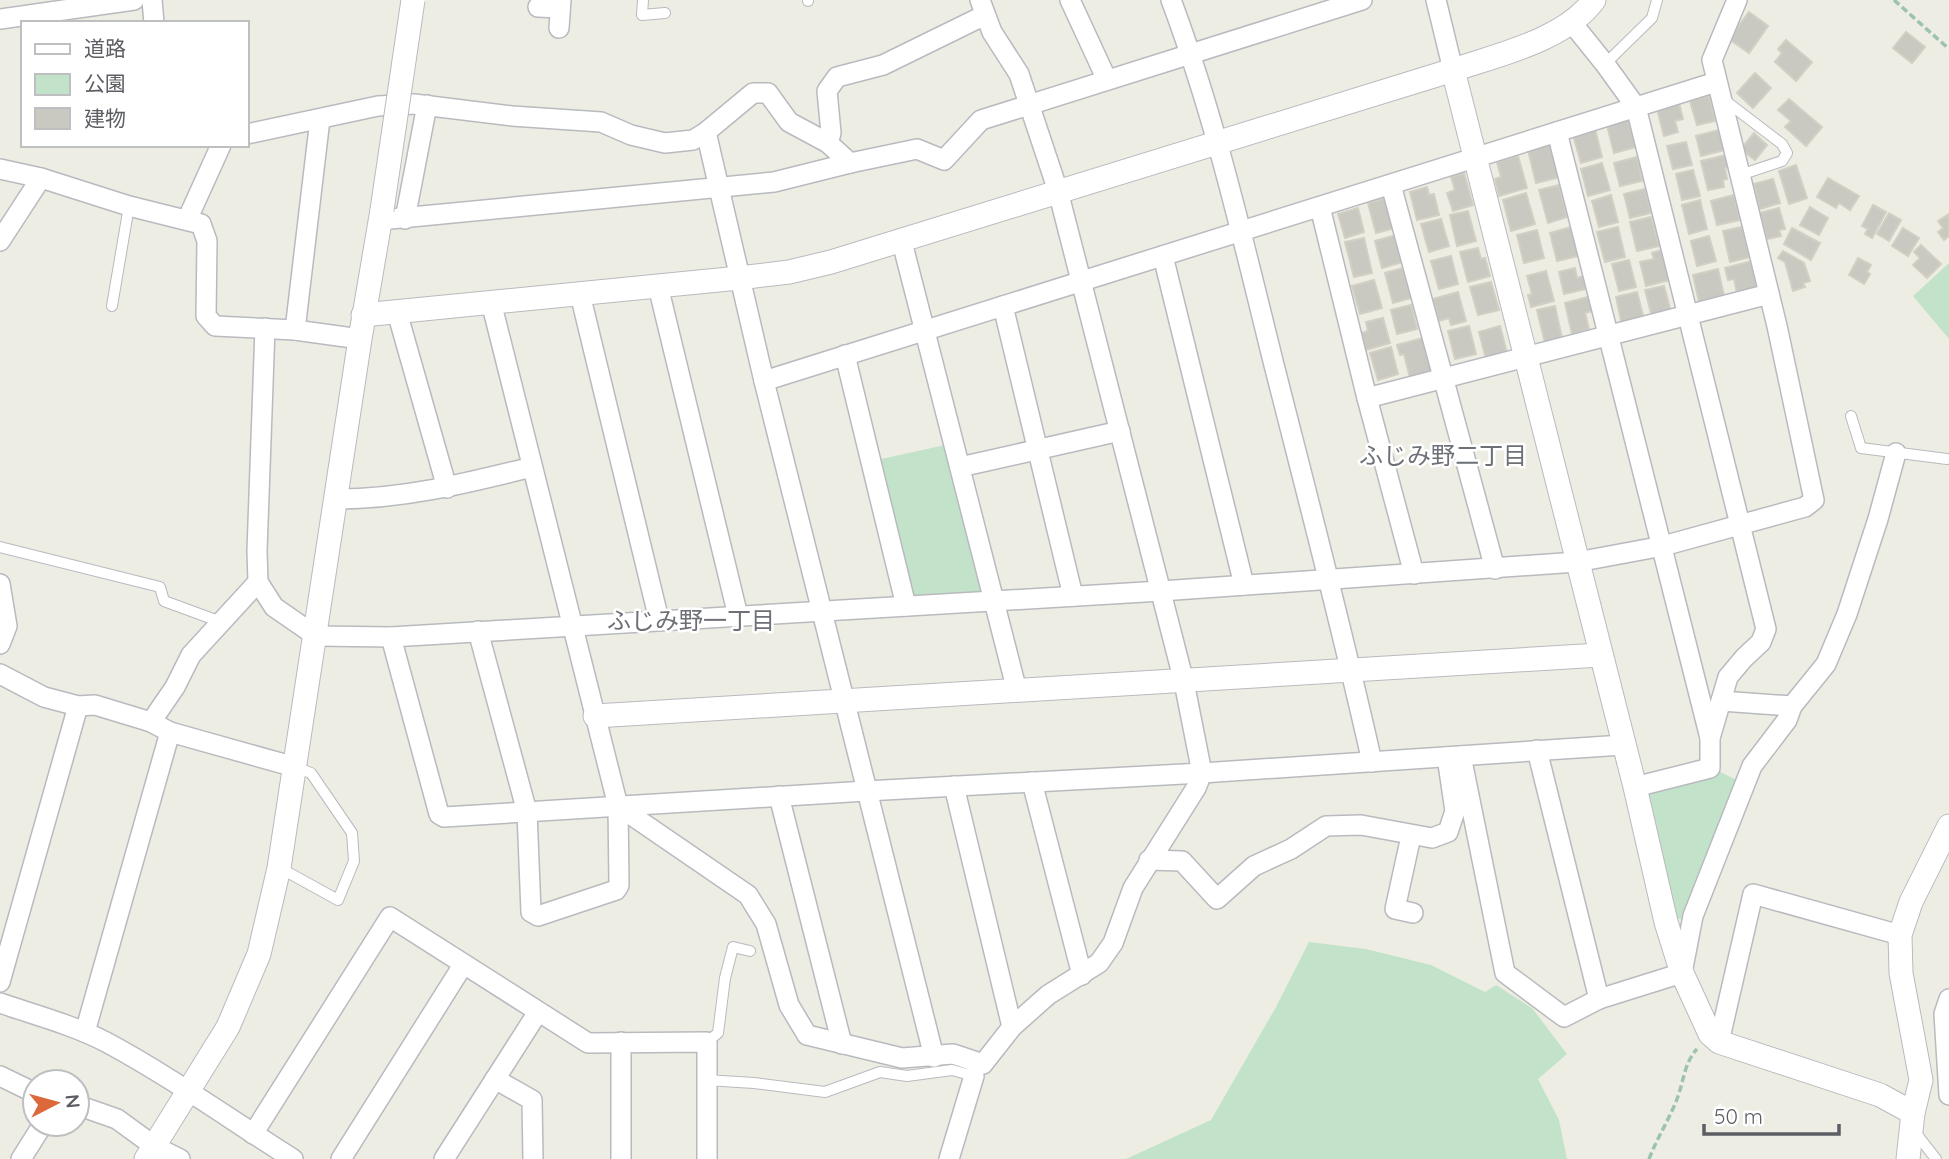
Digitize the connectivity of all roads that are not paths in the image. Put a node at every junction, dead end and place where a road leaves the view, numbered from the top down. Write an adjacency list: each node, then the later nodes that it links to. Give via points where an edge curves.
1 (134, 0): 16 (street)
2 (152, 0): 17 (street)
3 (413, 0): 44 (street, bridge)
4 (643, 0): 15 (lane, via 642,15)
5 (1070, 0): 22 (street)
6 (1171, 0): 19 (street)
7 (1363, 0): 19 (street)
8 (1436, 0): 21 (street)
9 (1594, 0): 18 (street)
10 (1657, 0): 20 (lane, via 1652,18)
11 (1737, 0): 23 (street, via 1712,60)
12 (538, 7): 14 (street)
13 (982, 8): 24 (street, via 1019,74); 31 (street, via 883,65 837,77 827,91)
14 (560, 12)
15 (665, 13)
16 (0, 19)
17 (154, 21)
18 (1572, 23): 20 (street); 21 (street, via 1530,44)
19 (1192, 55): 22 (street); 32 (street)
20 (1605, 64): 26 (street)
21 (1453, 70): 32 (street); 34 (street)
22 (1107, 80): 24 (street)
23 (1718, 89): 26 (street); 37 (street); 37 (lane, via 1787,153 1782,161)
24 (1030, 104): 35 (street, via 981,120 944,160 917,149); 41 (street)
25 (427, 105): 27 (street, via 379,106); 28 (street, via 601,122 665,143 693,140); 45 (street)
26 (1636, 107): 29 (street); 61 (street)
27 (320, 119): 30 (street); 63 (street)
28 (706, 132): 31 (street, via 754,93 768,93 789,122); 40 (street)
29 (1557, 132): 34 (street); 65 (street)
30 (248, 134)
31 (828, 143): 35 (street)
32 (1216, 143): 41 (street); 47 (street)
33 (220, 147): 46 (street)
34 (1475, 157): 39 (street); 68 (street)
35 (850, 163): 40 (street, via 774,182)
36 (0, 169): 38 (street)
37 (1740, 175): 55 (street)
38 (41, 178): 42 (street); 48 (street)
39 (1391, 185): 43 (street); 69 (street)
40 (719, 188): 45 (street); 51 (street)
41 (1058, 191): 49 (street); 52 (street)
42 (129, 206): 46 (street); 57 (lane)
43 (1320, 207): 47 (street); 71 (street)
44 (381, 215): 45 (street); 60 (street)
45 (404, 219)
46 (187, 220): 62 (street, via 201,224 207,242 205,316 215,326)
47 (1241, 232): 50 (street); 87 (street)
48 (0, 241)
49 (902, 242): 51 (street, via 789,272); 64 (street)
50 (1163, 256): 52 (street); 90 (street)
51 (739, 278): 53 (street); 70 (street)
52 (1082, 282): 58 (street); 73 (street)
53 (657, 286): 54 (street); 96 (street)
54 (579, 294): 56 (street); 97 (street)
55 (1769, 295): 61 (street); 81 (street, via 1814,499 1805,507)
56 (491, 302): 59 (street); 77 (street)
57 (112, 306)
58 (1003, 306): 64 (street); 74 (street)
59 (397, 312): 60 (street); 79 (street)
60 (363, 315): 66 (street)
61 (1688, 317): 65 (street); 81 (street)
62 (265, 328): 63 (street); 88 (street)
63 (295, 330): 66 (street)
64 (925, 331): 67 (street); 78 (street)
65 (1609, 337): 68 (street); 82 (street)
66 (359, 339): 80 (street)
67 (845, 355): 70 (street); 94 (street)
68 (1525, 357): 69 (street); 84 (street)
69 (1444, 378): 71 (street); 85 (street)
70 (764, 381): 95 (street)
71 (1367, 398): 86 (street)
72 (1851, 416): 75 (lane, via 1861,448)
73 (1120, 431): 74 (street); 91 (street)
74 (1038, 449): 78 (street); 92 (street)
75 (1896, 453): 76 (lane); 112 (street, via 1847,614 1826,664)
76 (1947, 459)
77 (532, 467): 79 (street); 99 (street)
78 (960, 467): 93 (street)
79 (447, 488): 80 (street, via 374,499)
80 (337, 499): 101 (street)
81 (1742, 526): 82 (street); 110 (street, via 1766,629 1761,642 1728,677)
82 (1663, 546): 84 (street); 116 (street)
83 (0, 547): 98 (lane, via 160,587 164,601)
84 (1577, 562): 85 (street); 104 (street)
85 (1495, 569): 86 (street)
86 (1414, 574): 87 (street)
87 (1328, 580): 90 (street); 105 (street)
88 (258, 582): 98 (street); 101 (street, via 274,607)
89 (0, 584): 103 (street, via 7,626)
90 (1244, 586): 91 (street)
91 (1161, 591): 92 (street); 107 (street)
92 (1073, 596): 93 (street)
93 (993, 601): 94 (street); 108 (street)
94 (906, 606): 95 (street)
95 (822, 610): 96 (street); 109 (street)
96 (738, 615): 97 (street)
97 (659, 621): 99 (street)
98 (221, 622): 114 (street, via 191,655)
99 (572, 626): 100 (street); 113 (street)
100 (478, 631): 102 (street); 129 (street)
101 (316, 636): 102 (street); 121 (street)
102 (391, 637): 129 (street, via 439,814)
103 (0, 644)
104 (1600, 654): 105 (street); 117 (street)
105 (1352, 671): 107 (street); 120 (street)
106 (0, 674): 111 (street, via 44,697)
107 (1184, 682): 108 (street); 122 (street)
108 (1017, 691): 109 (street)
109 (844, 701): 113 (street); 126 (street)
110 (1721, 701): 112 (street); 116 (street)
111 (78, 706): 114 (street, via 96,705); 140 (street)
112 (1792, 706): 138 (street, via 1787,720 1752,766 1693,916)
113 (596, 716): 128 (street)
114 (150, 722): 115 (street)
115 (170, 732): 121 (street); 146 (street)
116 (1710, 738): 125 (street, via 1710,768)
117 (1623, 745): 118 (street); 125 (street)
118 (1537, 750): 119 (street); 141 (street)
119 (1454, 756): 120 (street); 131 (street, via 1455,811 1448,832 1432,838); 141 (street, via 1504,973 1564,1017)
120 (1371, 762): 122 (street)
121 (295, 767): 133 (street); 133 (lane, via 311,773 352,833 354,860 338,900)
122 (1202, 773): 123 (street); 132 (street)
123 (1032, 782): 124 (street); 139 (street)
124 (954, 786): 126 (street); 145 (street)
125 (1635, 787): 138 (street)
126 (866, 791): 127 (street); 151 (street)
127 (779, 796): 128 (street); 150 (street)
128 (618, 806): 129 (street); 129 (street, via 616,890 538,916 531,912); 150 (street, via 748,895 766,924 789,1005 807,1035)
129 (527, 812)
130 (1949, 827): 135 (street, via 1911,902)
131 (1411, 836): 132 (street, via 1361,825 1326,826 1254,866 1217,899 1182,861); 134 (street, via 1395,909)
132 (1149, 860): 139 (street, via 1133,888 1113,943 1099,963)
133 (279, 868): 157 (street, via 259,954 228,1027)
134 (1413, 913)
135 (1900, 935): 147 (street, via 1753,894); 160 (street, via 1901,973 1922,1080)
136 (750, 951): 149 (lane, via 733,947 724,978 718,1033)
137 (463, 965): 144 (street); 161 (street, via 390,917); 167 (street)
138 (1682, 973): 141 (street); 147 (street)
139 (1082, 975): 145 (street, via 1048,995)
140 (0, 982)
141 (1599, 999)
142 (1949, 999): 158 (street, via 1944,1014)
143 (0, 1003): 146 (street)
144 (538, 1012): 148 (street, via 588,1043); 154 (street)
145 (1012, 1027): 152 (street)
146 (85, 1032): 157 (street)
147 (1714, 1038): 160 (street, via 1880,1095)
148 (621, 1042): 149 (street); 170 (street)
149 (707, 1042): 155 (street)
150 (842, 1044): 151 (street, via 902,1058)
151 (934, 1057): 152 (street, via 953,1054)
152 (978, 1070): 155 (lane, via 907,1076 880,1072 825,1093); 172 (street)
153 (0, 1076): 156 (street)
154 (495, 1079): 168 (street); 169 (street, via 533,1100)
155 (706, 1080): 171 (street)
156 (21, 1086)
157 (187, 1090): 161 (street); 163 (street)
158 (1949, 1095)
159 (91, 1110): 163 (street, via 117,1119)
160 (1912, 1120): 173 (street); 174 (lane)
161 (253, 1133): 166 (street)
162 (34, 1138): 164 (street)
163 (150, 1152): 165 (street)
164 (21, 1159)
165 (180, 1159)
166 (293, 1159)
167 (341, 1159)
168 (444, 1159)
169 (533, 1159)
170 (621, 1159)
171 (707, 1159)
172 (949, 1159)
173 (1908, 1159)
174 (1936, 1159)

